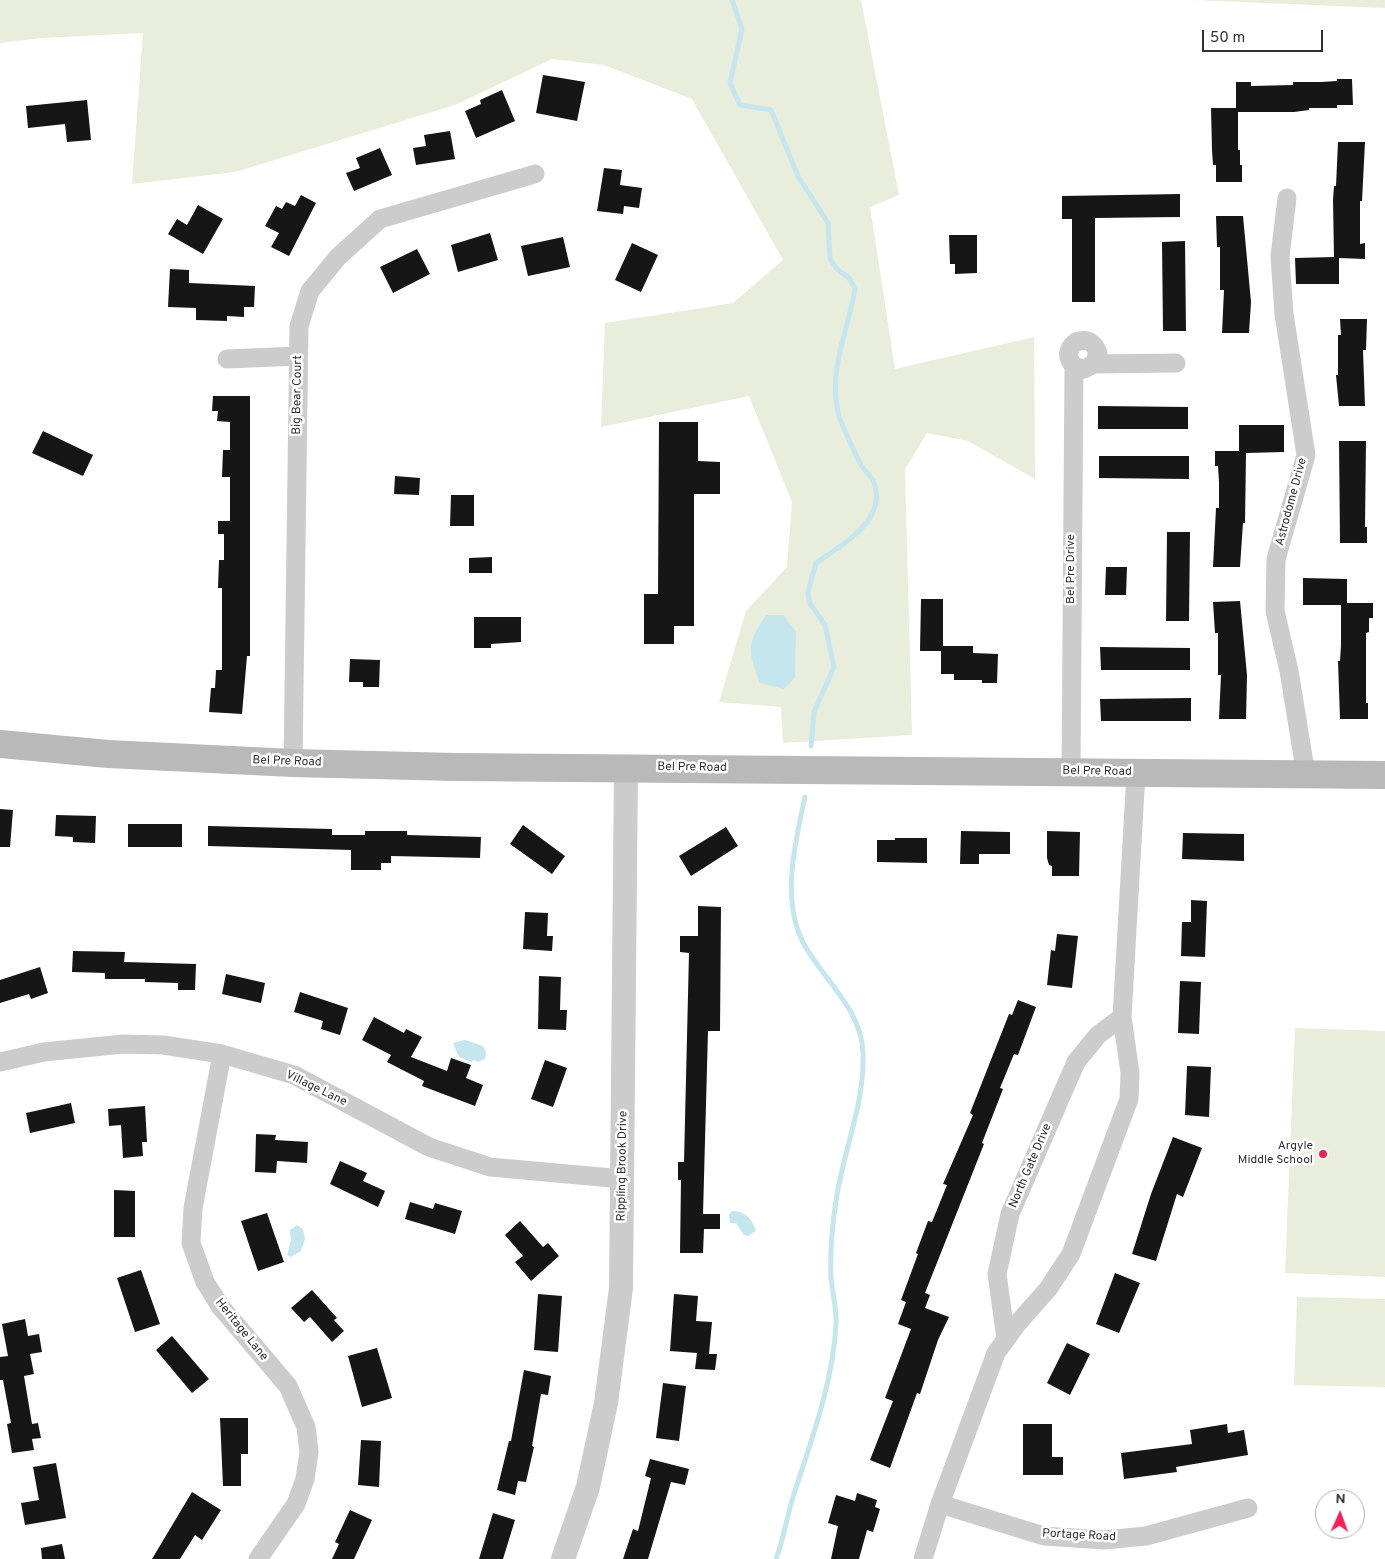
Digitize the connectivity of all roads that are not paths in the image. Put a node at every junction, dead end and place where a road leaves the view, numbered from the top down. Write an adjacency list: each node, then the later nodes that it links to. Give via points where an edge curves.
1 (536, 174): 3 (street, Big Bear Court, via 380,219 338,257 310,291 299,326)
2 (1287, 198): 13 (street, Astrodome Drive, via 1280,256 1284,314 1306,455 1276,559 1275,611 1289,671)
3 (298, 356): 4 (street); 9 (street, Big Bear Court)
4 (227, 360)
5 (1176, 363): 6 (street)
6 (1094, 364): 7 (street, via 1084,369); 7 (street, Bel Pre Drive, via 1098,353 1096,347 1081,340 1069,350 1070,362)
7 (1074, 366): 11 (street, Bel Pre Drive)
8 (0, 744): 9 (main road, Bel Pre Road, via 108,754)
9 (293, 763): 10 (main road, Bel Pre Road)
10 (626, 767): 11 (main road, Bel Pre Road); 18 (street, Rippling Brook Drive)
11 (1071, 772): 12 (main road, Bel Pre Road)
12 (1136, 773): 13 (main road, Bel Pre Road); 15 (street)
13 (1306, 775): 14 (main road, Bel Pre Road)
14 (1385, 775)
15 (1122, 1017): 19 (street, via 1130,1073 1129,1100 1070,1254 1048,1290); 19 (street, North Gate Drive, via 1098,1035 1076,1062 1010,1214 997,1274)
16 (222, 1054): 17 (street, Village Lane, via 163,1045 123,1044 44,1052); 18 (street, Village Lane, via 294,1076 429,1147 490,1167); 22 (street, Heritage Lane, via 192,1208 191,1243 204,1282 220,1306 288,1386 306,1427 309,1452 305,1479 296,1504)
17 (0, 1062)
18 (623, 1179): 23 (street, Rippling Brook Drive, via 621,1288 606,1403 588,1487)
19 (1006, 1338): 20 (street, via 996,1352)
20 (940, 1504): 21 (street, Portage Road, via 1044,1536 1104,1540 1146,1536); 24 (street)
21 (1248, 1508)
22 (258, 1559)
23 (563, 1559)
24 (924, 1559)

